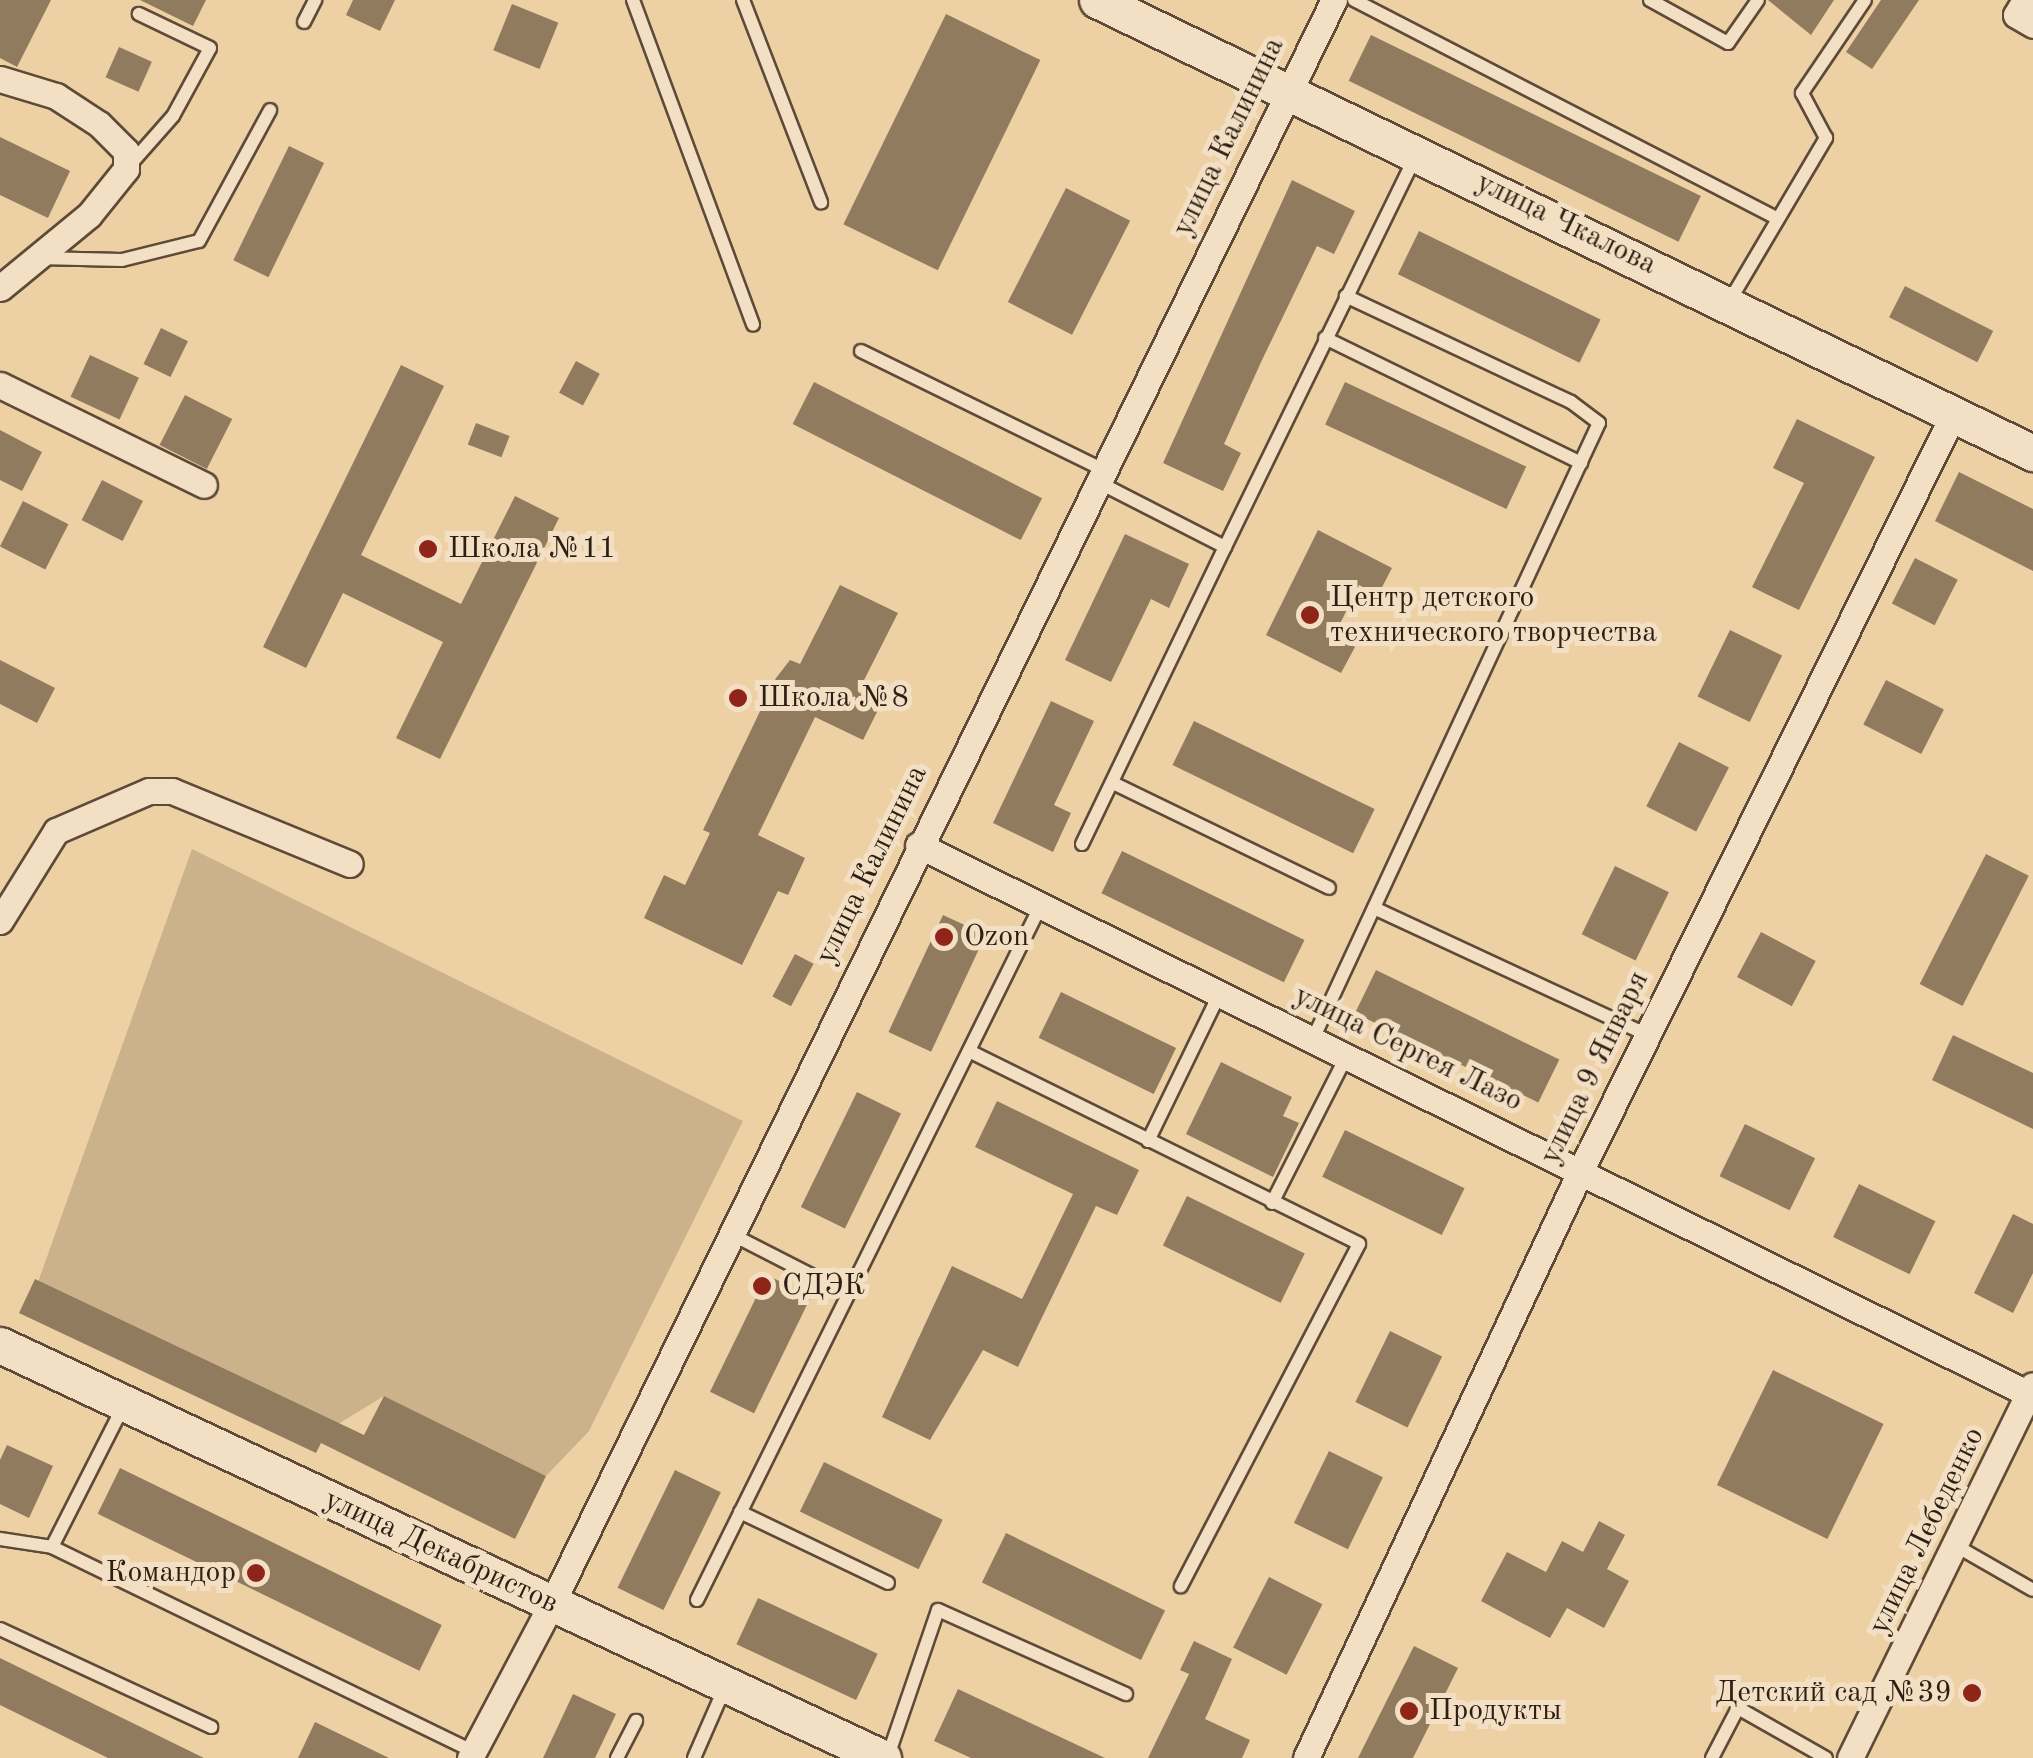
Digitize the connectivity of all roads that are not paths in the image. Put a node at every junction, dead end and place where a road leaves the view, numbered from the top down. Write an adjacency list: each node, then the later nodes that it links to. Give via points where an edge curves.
1 (315, 0): 12 (lane)
2 (633, 0): 25 (lane)
3 (743, 0): 19 (lane)
4 (1097, 0): 15 (street, улица Чкалова)
5 (1334, 0): 15 (street, улица Калинина)
6 (1354, 0): 20 (lane)
7 (1758, 0): 10 (lane, via 1728,43)
8 (1864, 0): 20 (lane, via 1802,93 1826,138)
9 (2025, 0): 13 (street, via 2016,15)
10 (1655, 1)
11 (139, 14): 18 (lane, via 210,48 173,116)
12 (304, 22)
13 (2033, 25)
14 (0, 80): 18 (street, via 56,96 98,124 126,151)
15 (1288, 88): 17 (street, улица Чкалова); 32 (street, улица Калинина)
16 (270, 110): 21 (lane, via 199,241 122,260)
17 (1418, 152): 23 (lane); 24 (street, улица Чкалова)
18 (126, 169): 21 (street, via 89,215)
19 (821, 202)
20 (1778, 219): 24 (lane)
21 (36, 258): 22 (street)
22 (0, 288)
23 (1346, 296): 26 (lane); 31 (lane, via 1571,402 1600,422)
24 (1728, 303): 29 (street, улица Чкалова)
25 (753, 324)
26 (1326, 338): 31 (lane); 34 (lane)
27 (862, 352): 32 (lane)
28 (0, 384): 33 (street)
29 (1954, 412): 30 (street, улица Чкалова); 44 (street, улица 9 Января)
30 (2033, 453)
31 (1580, 463): 41 (lane)
32 (1099, 475): 34 (lane); 37 (street, улица Калинина)
33 (204, 485)
34 (1225, 547): 35 (lane)
35 (1112, 783): 36 (lane); 39 (lane)
36 (1082, 844)
37 (918, 845): 40 (street, улица Сергея Лазо); 51 (street, улица Калинина)
38 (350, 864): 42 (street, via 172,791 149,792 56,831)
39 (1329, 888)
40 (1041, 906): 43 (street, улица Сергея Лазо); 46 (lane)
41 (1374, 908): 44 (lane); 45 (lane)
42 (0, 921)
43 (1220, 993): 45 (street, улица Сергея Лазо); 48 (lane)
44 (1647, 1035): 49 (street, улица 9 Января)
45 (1313, 1039): 47 (street, улица Сергея Лазо)
46 (968, 1052): 48 (lane); 52 (lane)
47 (1346, 1055): 49 (street, улица Сергея Лазо); 50 (lane)
48 (1148, 1141): 50 (lane)
49 (1581, 1170): 54 (street, улица Сергея Лазо); 74 (street, улица 9 Января)
50 (1272, 1203): 61 (lane, via 1359,1244)
51 (729, 1233): 52 (lane); 64 (street, улица Калинина)
52 (848, 1294): 56 (lane)
53 (0, 1345): 55 (street, улица Декабристов)
54 (2031, 1390): 59 (street, улица Лебеденко)
55 (125, 1404): 58 (lane); 64 (street, улица Декабристов)
56 (740, 1512): 60 (lane); 63 (lane)
57 (0, 1540): 58 (lane)
58 (52, 1548): 70 (lane)
59 (1958, 1548): 62 (lane); 77 (street, улица Лебеденко)
60 (888, 1583)
61 (1181, 1586)
62 (2033, 1590)
63 (697, 1600)
64 (552, 1603): 66 (street, улица Декабристов); 70 (street, улица Калинина)
65 (0, 1629): 69 (lane)
66 (726, 1685): 72 (lane); 73 (street, улица Декабристов)
67 (1126, 1694): 73 (lane, via 938,1610)
68 (636, 1721): 71 (lane)
69 (211, 1728)
70 (472, 1754)
71 (616, 1758)
72 (694, 1758)
73 (885, 1758)
74 (1306, 1758)
75 (1712, 1758): 76 (lane, via 1738,1708)
76 (1826, 1758)
77 (1850, 1758)

